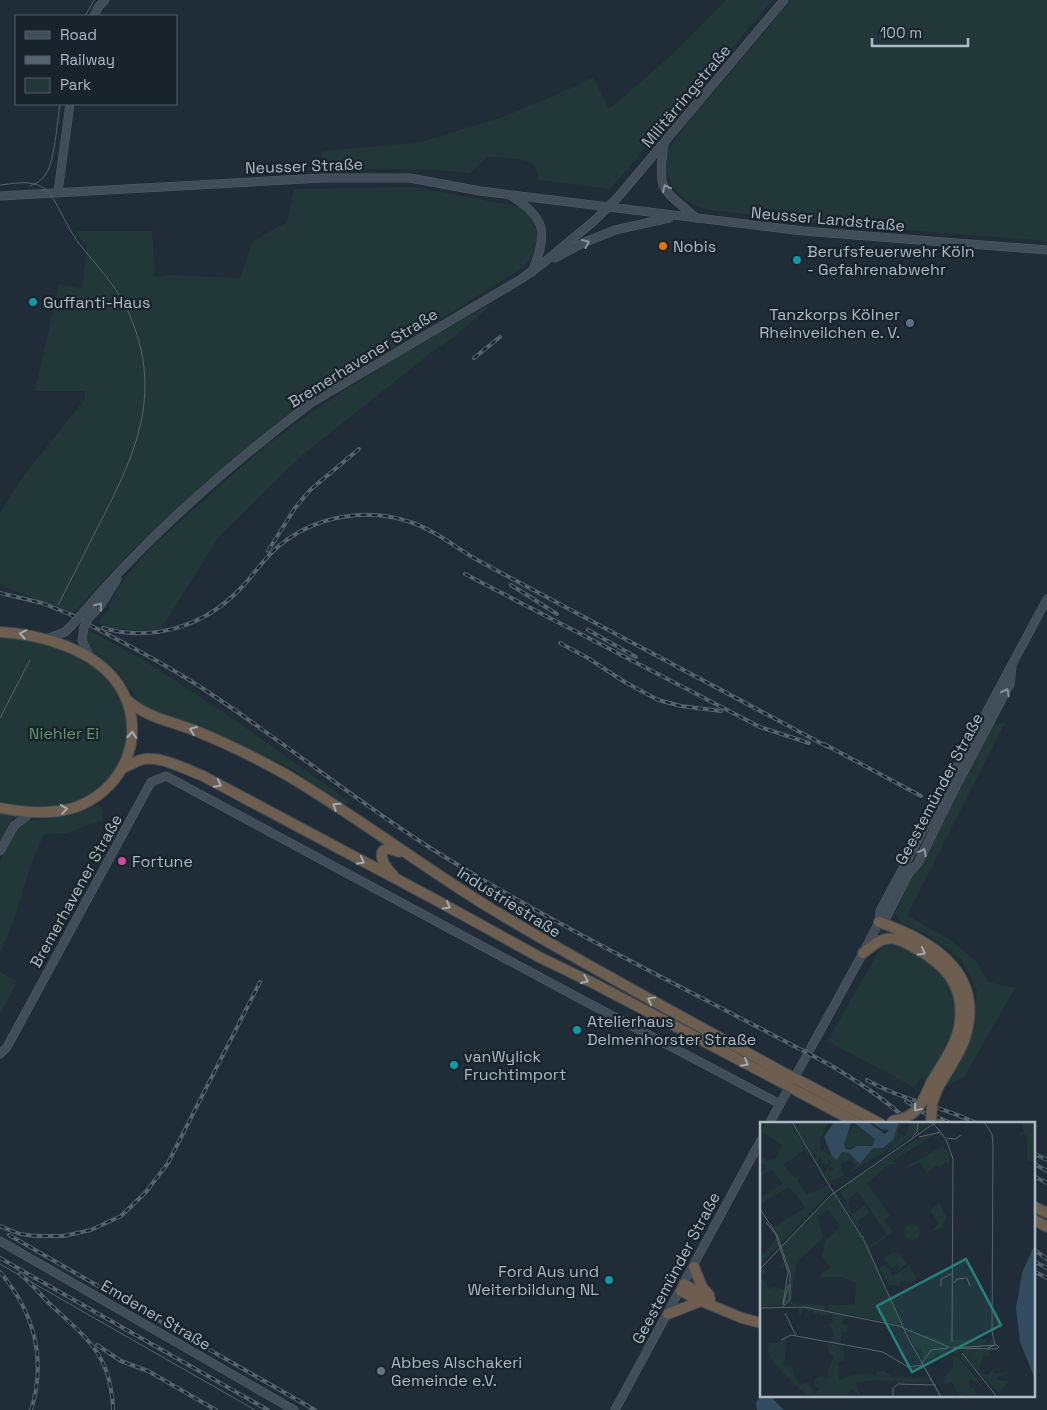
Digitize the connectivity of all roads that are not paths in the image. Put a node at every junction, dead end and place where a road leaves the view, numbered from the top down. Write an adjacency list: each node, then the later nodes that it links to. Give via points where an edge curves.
1 (105, 0): 3 (main road)
2 (784, 0): 5 (main road, Militärringstraße)
3 (94, 15)
4 (70, 105): 6 (main road)
5 (664, 145): 9 (main road, Militärringstraße); 11 (main road, one-way to 5, via 670,197 663,186 660,168)
6 (58, 192): 7 (main road, Neusser Straße, via 312,178 368,178 417,179); 8 (main road, Neusser Straße)
7 (508, 195): 9 (main road, Neusser Straße); 14 (main road, via 530,209 543,232)
8 (0, 196)
9 (608, 208): 10 (main road, Neusser Landstraße); 13 (main road, Bremerhavener Straße)
10 (676, 216): 11 (main road, Neusser Landstraße); 13 (main road, one-way to 10, via 615,230)
11 (697, 219): 12 (main road, Neusser Landstraße, via 854,236)
12 (1047, 250)
13 (542, 264): 14 (main road, Bremerhavener Straße)
14 (532, 272): 15 (main road, Bremerhavener Straße, via 311,403 235,463)
15 (122, 568): 18 (main road, Bremerhavener Straße, bridge, via 74,623 64,632); 19 (main road, Bremerhavener Straße, one-way to 15, bridge, via 82,640 84,627 109,593)
16 (1047, 599): 27 (main road, Geestemünder Straße, via 880,911)
17 (0, 632): 18 (highway, one-way to 17)
18 (46, 639): 19 (highway)
19 (93, 661): 20 (highway, via 110,674)
20 (125, 696): 21 (highway, one-way to 20, via 133,731); 25 (highway, Industriestraße, one-way to 20, via 284,774 226,744 144,713)
21 (123, 768): 23 (highway, one-way to 21, via 78,806 97,796); 26 (highway, Industriestraße, one-way to 26, via 150,759 188,770)
22 (0, 808): 23 (highway)
23 (33, 811): 24 (main road, via 14,826)
24 (0, 851)
25 (420, 864): 26 (highway, via 394,850 384,851 383,864); 32 (highway, Industriestraße, one-way to 25, via 558,950)
26 (404, 883): 32 (highway, Industriestraße, one-way to 32, via 541,958)
27 (879, 922): 28 (highway); 29 (main road, Geestemünder Straße); 33 (highway, via 902,930 936,949 962,976 969,1000 969,1022 963,1043)
28 (900, 939): 29 (highway, via 886,939); 33 (highway, one-way to 33, via 944,967 954,982 960,1002 956,1039)
29 (863, 953): 36 (main road, Geestemünder Straße)
30 (4, 1048): 31 (main road, Bremerhavener Straße); 36 (main road, Bremerhavener Straße, via 151,782 166,776)
31 (0, 1054)
32 (784, 1078): 34 (highway, Industriestraße, bridge)
33 (935, 1086): 35 (highway, one-way to 35, bridge, via 912,1114 892,1121); 42 (highway, bridge)
34 (801, 1087): 35 (highway, Industriestraße); 37 (highway, Industriestraße)
35 (834, 1099): 41 (highway, Industriestraße)
36 (780, 1104): 38 (main road, Geestemünder Straße)
37 (824, 1105): 39 (highway); 40 (highway, Industriestraße)
38 (770, 1122)
39 (842, 1122)
40 (855, 1122)
41 (876, 1122)
42 (931, 1122)
43 (760, 1142): 49 (main road, Geestemünder Straße)
44 (1034, 1206): 45 (highway)
45 (1047, 1213)
46 (1034, 1220): 47 (highway)
47 (1047, 1227)
48 (2, 1242): 55 (main road, Emdener Straße)
49 (694, 1266): 50 (main road, Geestemünder Straße); 52 (highway, via 702,1287)
50 (682, 1287): 51 (highway); 52 (highway); 53 (main road, Geestemünder Straße)
51 (701, 1301): 52 (highway); 53 (highway)
52 (717, 1305): 54 (highway)
53 (668, 1314): 56 (main road, Geestemünder Straße)
54 (760, 1323)
55 (294, 1410)
56 (616, 1410)

